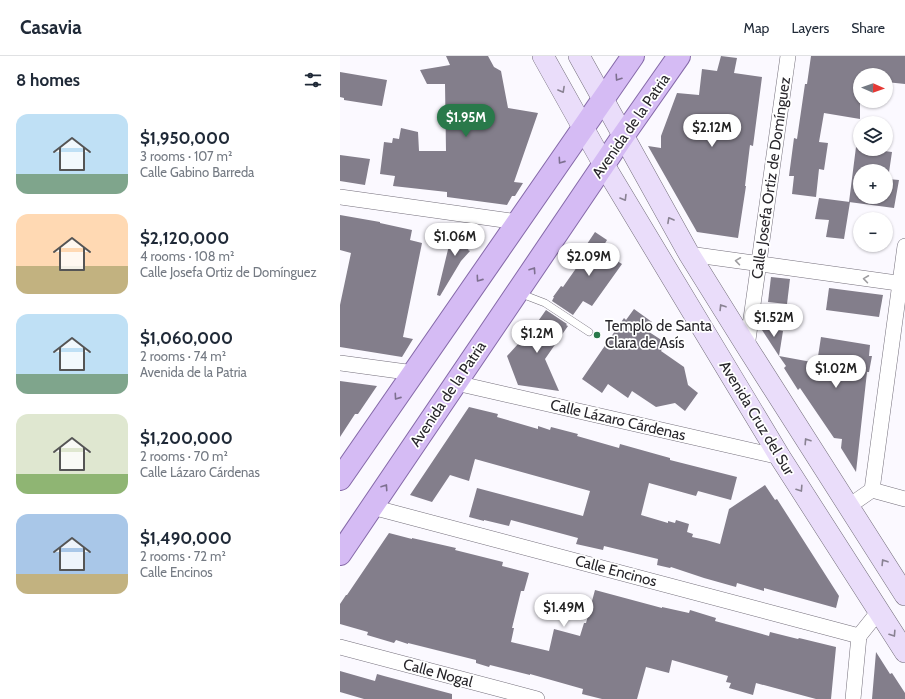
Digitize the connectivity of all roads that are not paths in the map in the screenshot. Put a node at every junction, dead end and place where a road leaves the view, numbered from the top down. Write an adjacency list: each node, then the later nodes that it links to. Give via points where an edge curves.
1 (543, 56): 7 (main road, Avenida Cruz del Sur, one-way to 7)
2 (579, 56): 6 (main road, Avenida Cruz del Sur)
3 (633, 56): 6 (main road, one-way to 6)
4 (679, 56): 8 (main road, Avenida de la Patria)
5 (788, 56): 14 (street, Calle Josefa Ortiz de Domínguez)
6 (603, 100): 7 (main road); 8 (main road, Avenida Cruz del Sur)
7 (583, 129): 9 (main road, Avenida Cruz del Sur); 11 (main road, one-way to 11)
8 (623, 136): 9 (main road, Avenida de la Patria); 13 (main road, Avenida Cruz del Sur, one-way to 8)
9 (604, 165): 16 (main road, Avenida de la Patria, one-way to 9); 22 (main road, Avenida Cruz del Sur, one-way to 22)
10 (340, 197): 11 (street)
11 (518, 222): 20 (main road, one-way to 20)
12 (905, 246): 15 (street)
13 (689, 254): 14 (street, one-way to 13); 18 (main road, Avenida Cruz del Sur, one-way to 13)
14 (758, 264): 15 (street, one-way to 14); 18 (street, Calle Josefa Ortiz de Domínguez)
15 (902, 284): 24 (street)
16 (517, 292): 17 (lane, via 545,303); 21 (main road, Avenida de la Patria)
17 (589, 332)
18 (747, 347): 26 (main road, Avenida Cruz del Sur, one-way to 18)
19 (340, 363): 20 (street)
20 (414, 373): 23 (main road, one-way to 23)
21 (456, 383): 22 (street, Calle Lázaro Cárdenas); 27 (main road, Avenida de la Patria, one-way to 21)
22 (780, 457): 30 (main road, Avenida Cruz del Sur, one-way to 30)
23 (340, 479)
24 (872, 490): 25 (street); 26 (street)
25 (905, 499)
26 (849, 506): 29 (main road, Avenida Cruz del Sur, one-way to 26)
27 (372, 507): 28 (main road, Avenida de la Patria); 31 (street, Calle Encinos)
28 (340, 554)
29 (905, 595)
30 (879, 611): 31 (street); 33 (main road, Avenida Cruz del Sur, one-way to 33)
31 (860, 636): 35 (street)
32 (340, 647): 34 (street, Calle Nogal)
33 (905, 652)
34 (536, 699)
35 (853, 699)

